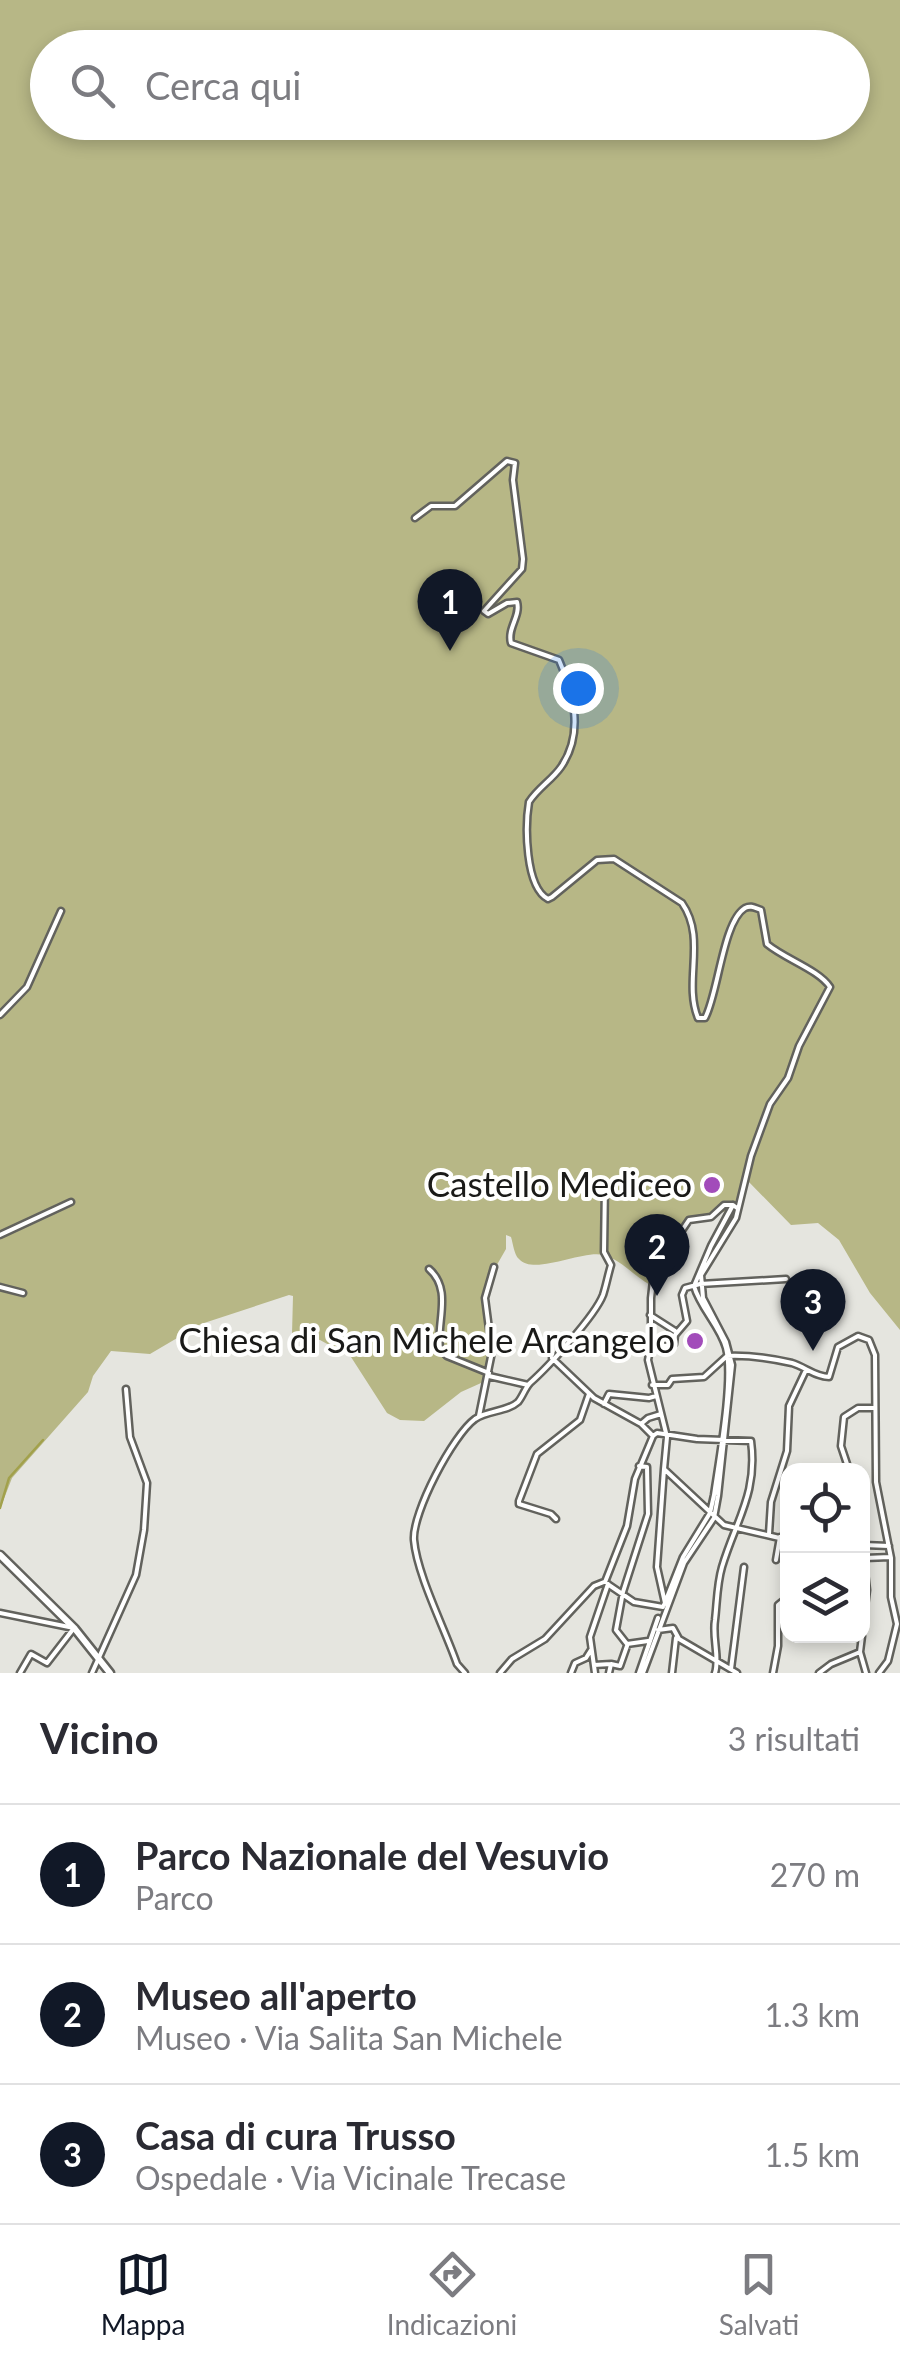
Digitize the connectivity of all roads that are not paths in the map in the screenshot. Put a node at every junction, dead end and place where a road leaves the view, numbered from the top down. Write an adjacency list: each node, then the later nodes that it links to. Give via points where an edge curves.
1 (415, 518): 6 (street, via 431,506 456,506 510,460 516,468 522,568 484,612 517,602 510,643 559,660 575,715 564,763 529,802 530,857 542,897 552,898 597,860 614,859 682,903 694,932 694,1012 701,1019 746,908 761,910 767,944 830,987 767,1111)
2 (60, 911): 3 (street, via 27,987)
3 (0, 1015)
4 (605, 1184): 18 (street, via 603,1240 611,1265 603,1296)
5 (71, 1202): 7 (street)
6 (735, 1206): 11 (street, via 736,1218); 14 (street, via 686,1224 654,1272)
7 (0, 1234)
8 (494, 1268): 20 (street, via 485,1298 492,1346)
9 (430, 1269): 20 (street, via 444,1300 440,1349)
10 (786, 1279): 11 (street)
11 (697, 1285): 15 (street, via 683,1291 687,1318); 17 (street)
12 (0, 1287): 13 (street)
13 (23, 1293)
14 (650, 1315): 15 (street); 16 (street)
15 (677, 1332): 16 (street, via 671,1346)
16 (651, 1344): 22 (street)
17 (729, 1356): 19 (street); 22 (street, via 704,1377); 33 (street)
18 (552, 1358): 21 (street); 24 (street)
19 (807, 1369): 27 (street, via 830,1377 838,1348 858,1336 869,1340 876,1356); 40 (street, via 789,1406)
20 (488, 1375): 21 (street); 29 (street)
21 (528, 1385): 29 (street, via 512,1406)
22 (652, 1385): 25 (street)
23 (126, 1389): 63 (street, via 130,1437 146,1484 144,1530 136,1575)
24 (589, 1394): 26 (street); 38 (street, via 580,1420 537,1454 519,1501)
25 (656, 1396): 26 (street, via 609,1394); 28 (street)
26 (604, 1404): 30 (street)
27 (874, 1408): 34 (street, via 844,1417); 43 (street, via 876,1482)
28 (661, 1414): 30 (street); 31 (street)
29 (479, 1416): 71 (street, via 449,1452 414,1540)
30 (640, 1424): 32 (street)
31 (666, 1433): 32 (street); 33 (street); 36 (street)
32 (652, 1436): 35 (street)
33 (722, 1439): 37 (street); 39 (street, via 751,1440 752,1477)
34 (846, 1463)
35 (639, 1466): 50 (street); 51 (street, via 647,1467 648,1514)
36 (664, 1469): 37 (street); 53 (street, via 656,1567)
37 (712, 1516): 39 (street); 53 (street, via 683,1557); 56 (street)
38 (556, 1519)
39 (738, 1530): 40 (street); 64 (street, via 720,1578 713,1642)
40 (770, 1534): 41 (street)
41 (780, 1537): 47 (street)
42 (870, 1546): 43 (street)
43 (889, 1546): 46 (street)
44 (0, 1555): 55 (street)
45 (870, 1558): 46 (street)
46 (891, 1558): 48 (street); 83 (street, via 897,1624)
47 (776, 1560)
48 (900, 1560)
49 (744, 1567): 67 (street)
50 (606, 1583): 51 (street); 61 (street); 72 (street, via 594,1586)
51 (622, 1592): 53 (street, via 634,1602); 60 (street, via 616,1630)
52 (780, 1603): 80 (street)
53 (664, 1606): 56 (street)
54 (0, 1613): 55 (street)
55 (74, 1628): 63 (street); 68 (street, via 47,1663 32,1654)
56 (655, 1630): 57 (street, via 673,1628); 58 (street); 76 (street)
57 (676, 1636): 64 (street); 77 (street)
58 (648, 1641): 60 (street); 76 (street)
59 (861, 1643): 62 (street)
60 (628, 1644): 65 (street, via 620,1666)
61 (591, 1650): 66 (street); 73 (street)
62 (860, 1652): 81 (street); 82 (street)
63 (99, 1659): 69 (street); 70 (street)
64 (718, 1662): 67 (street); 78 (street)
65 (611, 1664): 66 (street); 75 (street)
66 (594, 1665): 74 (street)
67 (731, 1670): 79 (street)
68 (20, 1673)
69 (92, 1673)
70 (110, 1673)
71 (465, 1673)
72 (500, 1673)
73 (571, 1673)
74 (595, 1673)
75 (609, 1673)
76 (641, 1673)
77 (672, 1673)
78 (714, 1673)
79 (737, 1673)
80 (773, 1673)
81 (820, 1673)
82 (866, 1673)
83 (879, 1673)

